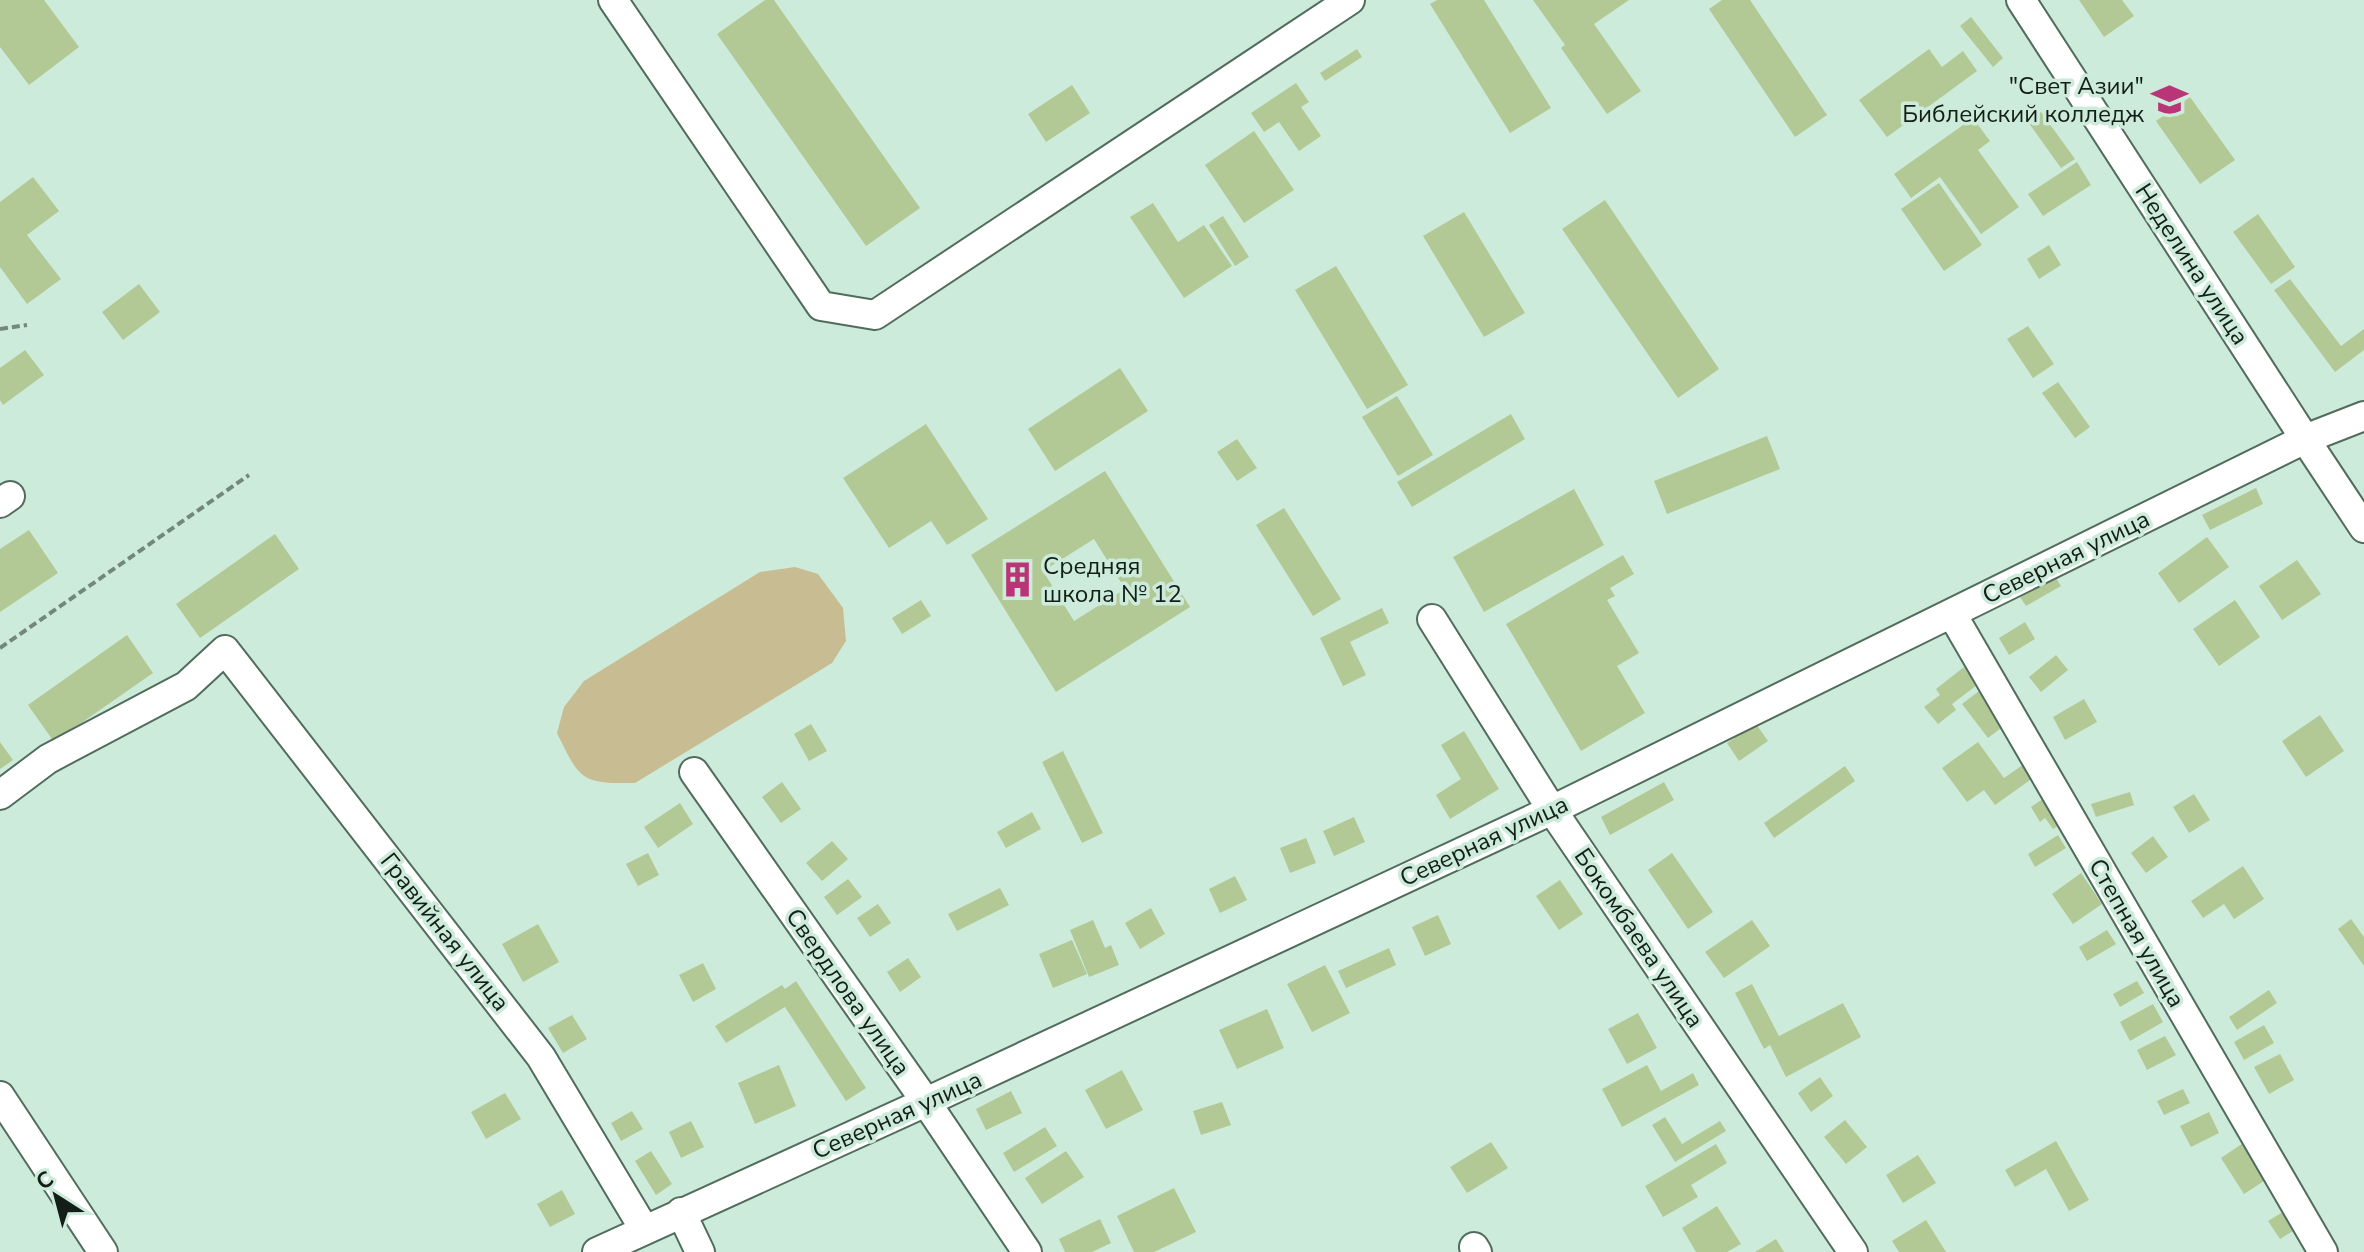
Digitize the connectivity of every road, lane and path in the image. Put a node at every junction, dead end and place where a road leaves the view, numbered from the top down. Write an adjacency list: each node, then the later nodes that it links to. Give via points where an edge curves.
1 (613, 0): 2 (street, via 821,306 875,315)
2 (1350, 0)
3 (2021, 0): 7 (street, Неделина улица)
4 (27, 325): 5 (path)
5 (0, 329)
6 (2364, 416): 7 (street, Северная улица)
7 (2305, 439): 9 (street, Неделина улица); 10 (street, Северная улица)
8 (249, 475): 12 (path)
9 (2364, 528)
10 (1952, 614): 15 (street, Северная улица); 25 (street, Степная улица)
11 (1432, 619): 15 (street, Бокомбаева улица)
12 (0, 648)
13 (694, 772): 17 (street, Свердлова улица)
14 (0, 795): 19 (street, Гравийная улица, via 48,759 186,686 225,650 541,1057)
15 (1552, 810): 17 (street, Северная улица); 24 (street, Бокомбаева улица)
16 (0, 1096): 20 (street)
17 (926, 1102): 18 (street, Северная улица); 23 (street, Свердлова улица)
18 (681, 1212): 19 (street, Северная улица); 22 (street)
19 (644, 1229): 21 (street, Северная улица)
20 (103, 1252)
21 (597, 1252)
22 (700, 1252)
23 (1027, 1252)
24 (1853, 1252)
25 (2323, 1252)

